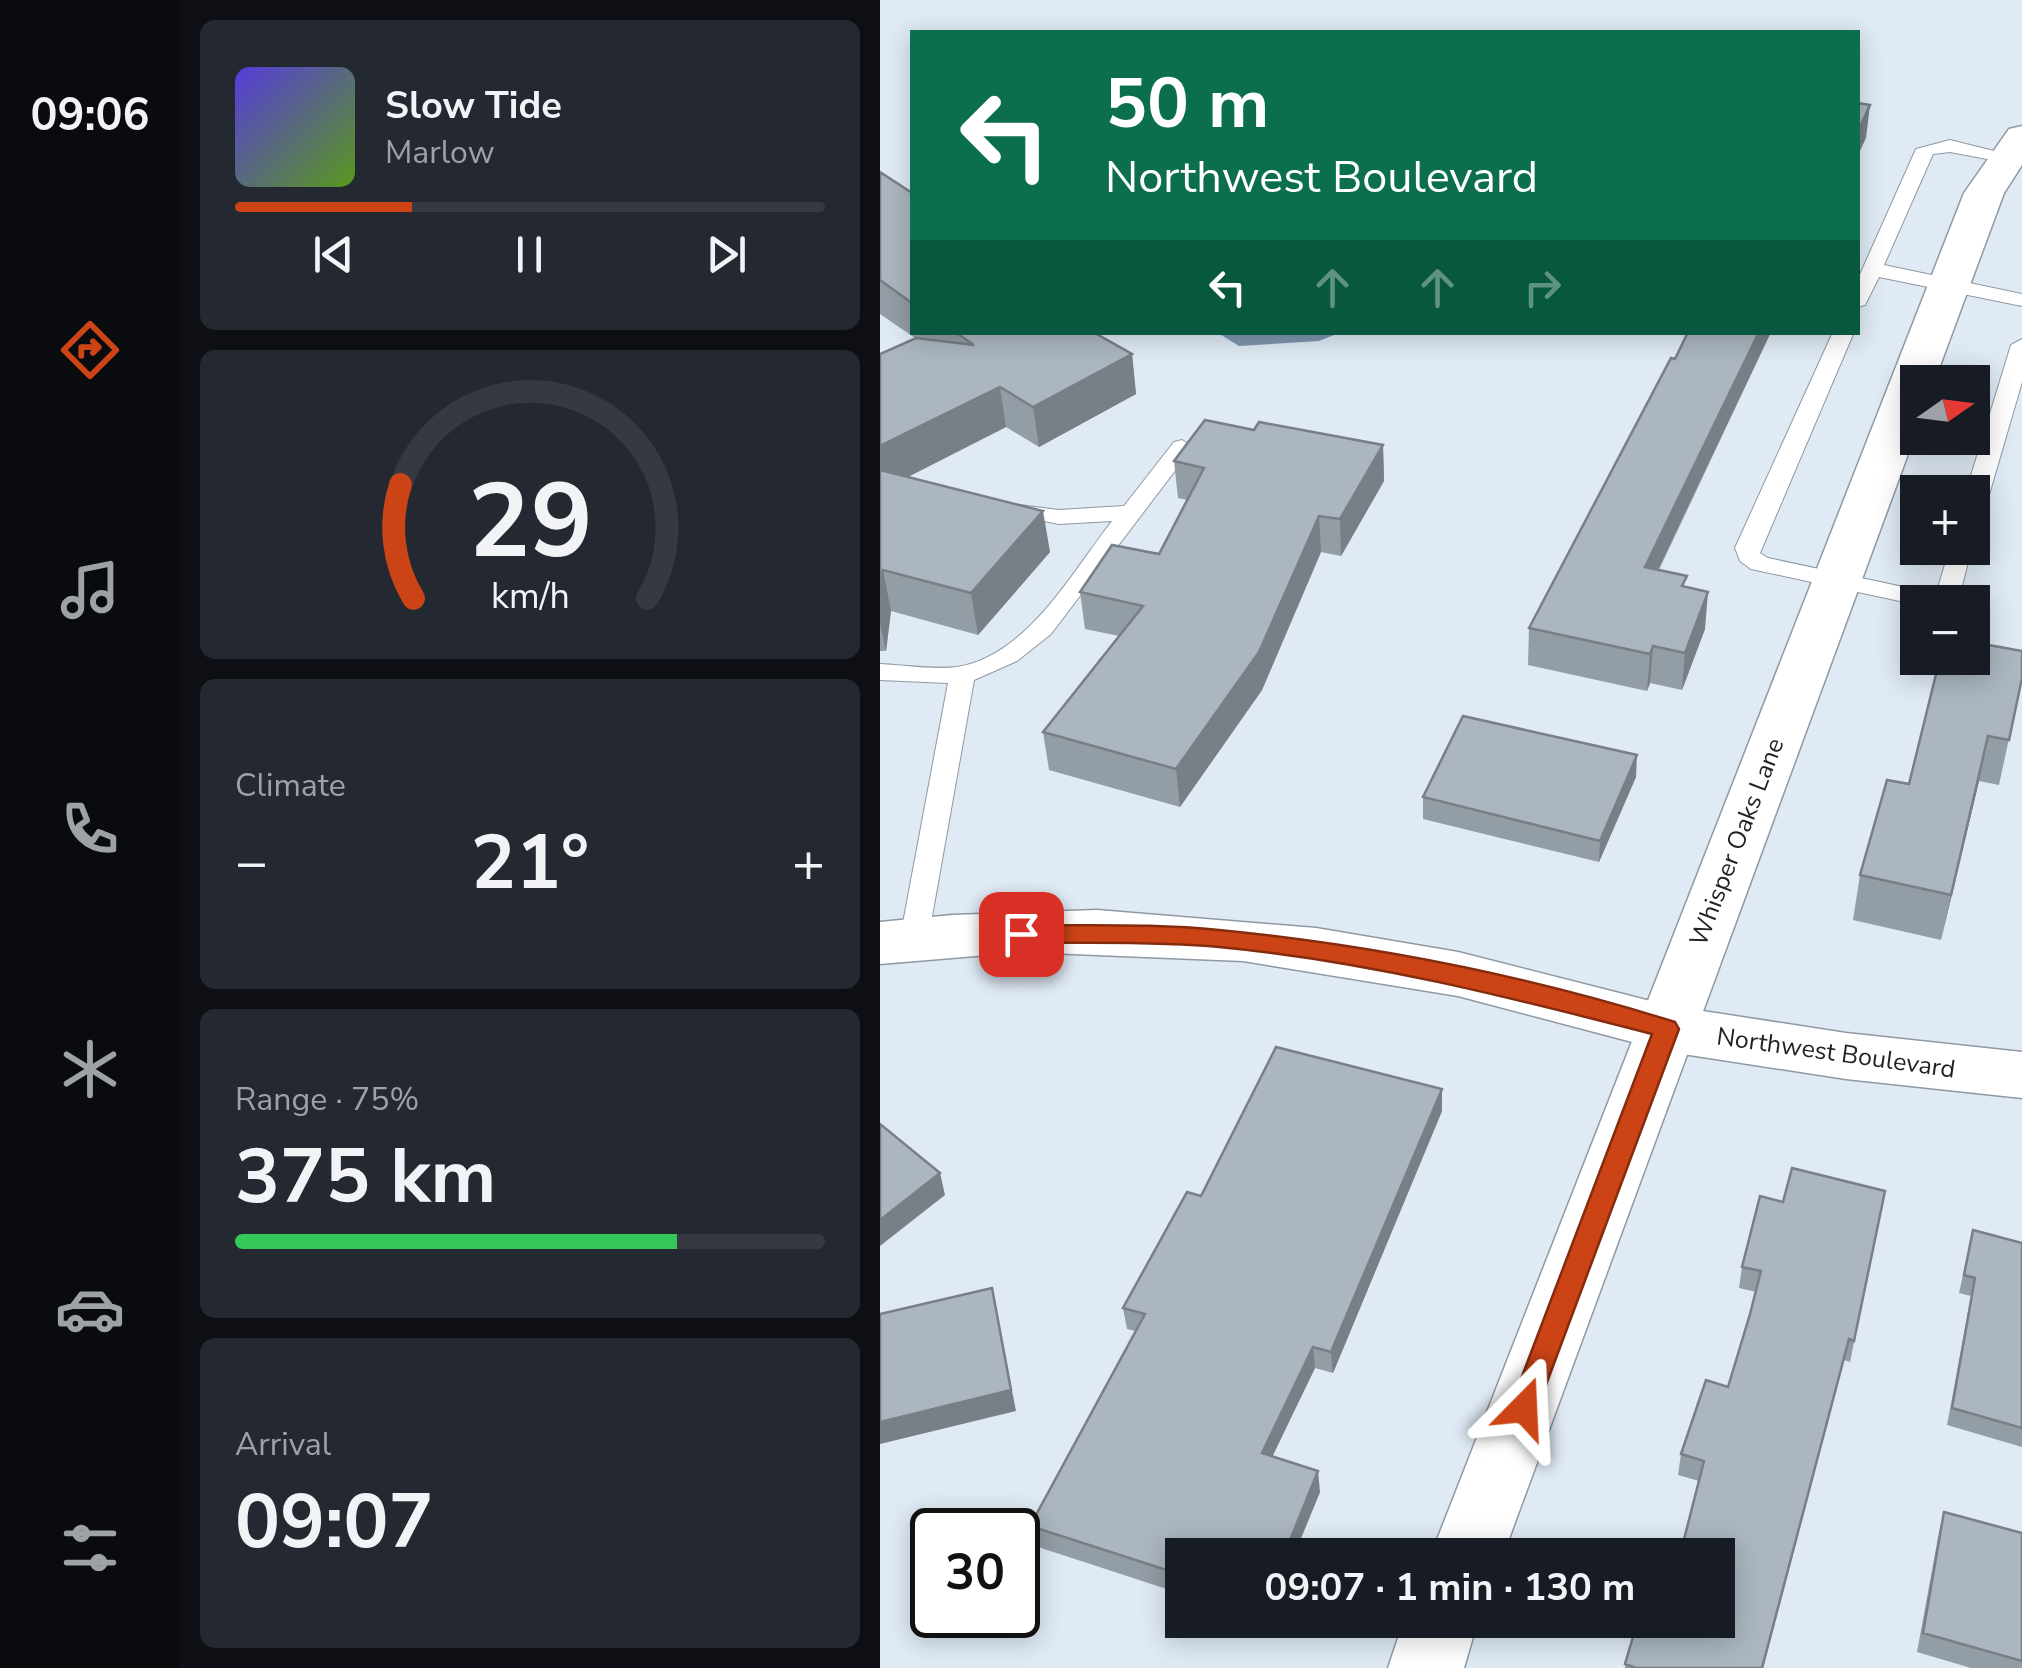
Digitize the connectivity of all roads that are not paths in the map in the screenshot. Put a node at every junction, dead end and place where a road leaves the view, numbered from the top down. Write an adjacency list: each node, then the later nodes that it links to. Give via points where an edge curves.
1 (2015, 148): 2 (lane, via 1926,148); 3 (street, Whisper Oaks Lane, via 1984,193)
2 (1872, 269): 3 (lane); 4 (lane)
3 (1950, 285): 5 (lane); 12 (street, Whisper Oaks Lane)
4 (1860, 296)
5 (2022, 300)
6 (1843, 335): 12 (lane, via 1747,548 1760,564)
7 (2022, 345): 9 (lane)
8 (1182, 447): 11 (lane)
9 (1983, 475)
10 (992, 504): 11 (lane, via 1059,517)
11 (1131, 513): 15 (lane, via 1042,628 1008,655)
12 (1838, 580): 13 (lane); 17 (street, Whisper Oaks Lane)
13 (1900, 593)
14 (880, 672): 15 (lane)
15 (962, 675): 16 (lane)
16 (897, 941): 17 (street, Northwest Boulevard, via 1124,934 1244,940 1458,974)
17 (1666, 1029): 18 (street, Northwest Boulevard); 19 (street, Whisper Oaks Lane)
18 (2022, 1075)
19 (1473, 1538)
20 (1435, 1638): 21 (street)
21 (1426, 1668)

